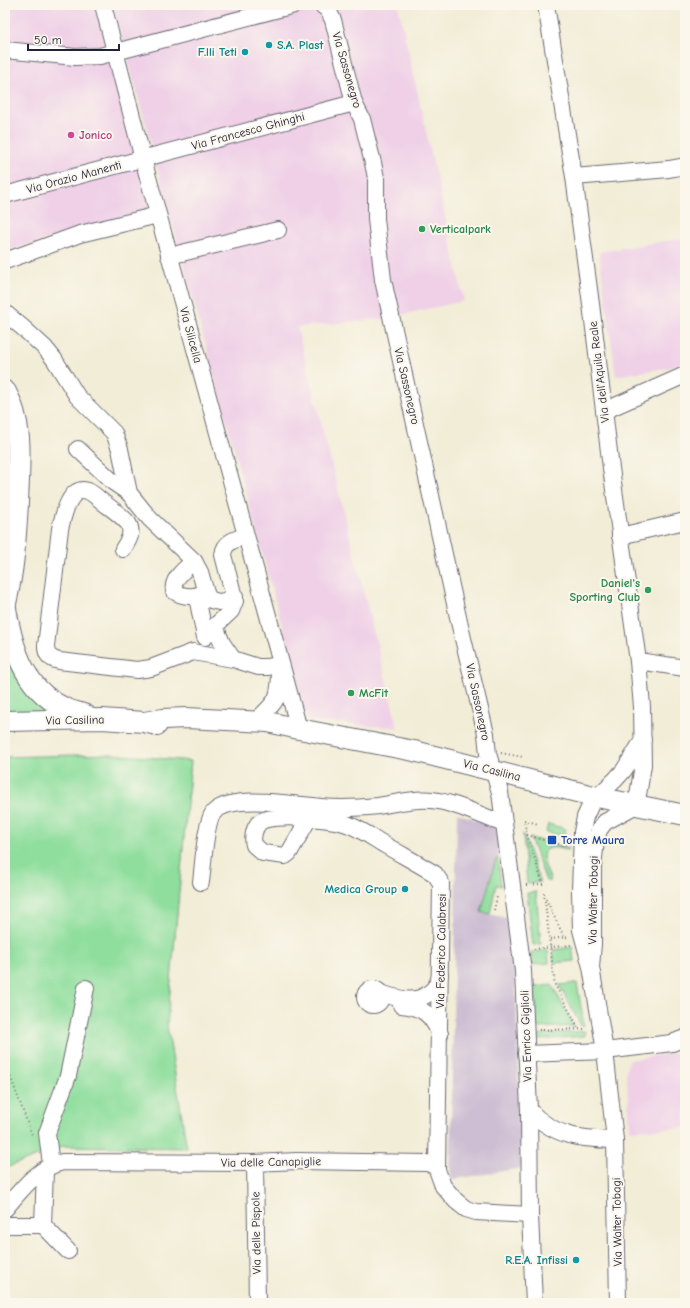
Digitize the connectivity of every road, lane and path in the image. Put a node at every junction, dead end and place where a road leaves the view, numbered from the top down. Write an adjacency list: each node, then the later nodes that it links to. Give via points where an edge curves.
1 (103, 5): 6 (street, Via Silicella)
2 (294, 5): 6 (street)
3 (322, 5): 7 (street, Via Sassonegro, via 331,16)
4 (546, 5): 10 (street, Via dell'Aquila Reale)
5 (5, 50): 6 (street, via 79,58)
6 (115, 52): 8 (street, Via Silicella)
7 (354, 103): 8 (street, Via Francesco Ghinghi); 43 (street, Via Sassonegro, via 362,119 376,178 376,219 383,280 486,734 488,754)
8 (142, 159): 11 (street, Via Orazio Manenti); 12 (street, Via Silicella)
9 (685, 166): 10 (street)
10 (574, 177): 19 (street, Via dell'Aquila Reale)
11 (5, 195)
12 (158, 215): 14 (street, Via Silicella); 15 (street, via 80,234)
13 (278, 230): 14 (street)
14 (169, 256): 23 (street, Via Silicella)
15 (5, 261)
16 (5, 313): 21 (street, via 45,348 77,396 114,433)
17 (685, 375): 19 (street)
18 (5, 392): 29 (highway, via 15,418 18,454 14,555)
19 (604, 411): 24 (street, Via dell'Aquila Reale)
20 (78, 449): 21 (street, via 117,486)
21 (130, 493): 26 (street, via 150,519)
22 (685, 521): 24 (street)
23 (246, 536): 28 (street, via 228,543 223,550); 34 (street, Via Silicella)
24 (620, 536): 33 (street, Via dell'Aquila Reale)
25 (123, 549): 31 (street, via 131,533 128,523 92,493 82,490 76,492 63,516 60,529 46,646 48,656 59,661 136,670 152,668)
26 (194, 562): 27 (street, via 200,572); 27 (street, via 182,571 173,588 179,594)
27 (202, 595): 28 (street, via 219,602); 30 (street)
28 (235, 597): 30 (street, via 233,608)
29 (5, 603): 36 (main road, via 15,652 35,686 62,707)
30 (210, 632): 31 (street); 32 (street, via 222,643)
31 (193, 652): 32 (street)
32 (233, 659): 34 (street, via 263,668)
33 (638, 661): 35 (street); 41 (street, Via dell'Aquila Reale)
34 (281, 665): 38 (street, Via Silicella, via 277,698); 40 (street, Via Silicella)
35 (685, 668)
36 (102, 719): 37 (main road, Via Casilina); 39 (main road, Via Casilina)
37 (5, 721)
38 (256, 721): 39 (main road, Via Casilina, via 181,718); 40 (main road, Via Casilina)
39 (144, 722): 40 (main road, Via Casilina, via 212,731)
40 (299, 730): 43 (main road, Via Casilina)
41 (643, 740): 44 (street, via 620,775); 45 (street, Via dell'Aquila Reale, via 642,775)
42 (524, 757): 43 (path)
43 (497, 762): 44 (main road, Via Casilina); 48 (street, Via Enrico Giglioli)
44 (597, 797): 45 (main road, Via Casilina); 64 (street, Via Walter Tobagi, via 584,817 581,837 581,930)
45 (634, 805): 46 (main road, Via Casilina); 64 (street, Via Walter Tobagi, via 605,822 596,840)
46 (685, 815)
47 (309, 818): 65 (street, Via Federico Calabresi, via 351,826 437,876 442,887)
48 (504, 824): 52 (street, via 455,805 421,799 344,808 257,802 232,803 218,808 210,817); 76 (street, Via Enrico Giglioli, via 522,957)
49 (538, 824): 51 (path, via 524,820)
50 (568, 833): 51 (path, via 565,846)
51 (527, 835): 53 (path, via 543,884)
52 (201, 882)
53 (526, 885)
54 (544, 893): 55 (path)
55 (545, 896): 58 (path); 60 (path)
56 (497, 897): 57 (path)
57 (494, 910)
58 (564, 937): 59 (path); 60 (path)
59 (569, 937)
60 (550, 939): 62 (path)
61 (572, 945): 62 (path)
62 (550, 947): 63 (path); 70 (path, via 556,985)
63 (530, 949)
64 (591, 967): 75 (street, Via Walter Tobagi)
65 (441, 973): 68 (street, via 434,990); 69 (street, Via Federico Calabresi)
66 (86, 988): 82 (street, via 68,1076 47,1133)
67 (379, 998): 68 (street, via 405,1005)
68 (418, 1004): 69 (street, via 429,1009); 73 (street, via 433,1020)
69 (440, 1006): 73 (street, Via Federico Calabresi)
70 (578, 1029): 71 (path); 72 (path)
71 (586, 1029)
72 (533, 1031)
73 (440, 1034): 83 (street, Via Federico Calabresi)
74 (685, 1038): 75 (street, via 672,1043)
75 (605, 1051): 76 (street); 79 (street, Via Walter Tobagi)
76 (526, 1054): 78 (street, Via Enrico Giglioli)
77 (5, 1062): 80 (path)
78 (529, 1110): 79 (street, via 543,1123 562,1134); 85 (street, Via Enrico Giglioli)
79 (615, 1140): 91 (street, Via Walter Tobagi)
80 (35, 1141)
81 (255, 1163): 82 (street, Via delle Canapiglie, via 74,1161 59,1162); 83 (street, Via delle Canapiglie, via 425,1162 434,1165); 89 (street, Via delle Pispole)
82 (48, 1168): 84 (street, Via delle Canapiglie, via 24,1188); 87 (street)
83 (437, 1170): 85 (street, via 445,1188 466,1209 476,1212)
84 (5, 1209)
85 (530, 1215): 90 (street, Via Enrico Giglioli)
86 (5, 1225): 87 (street)
87 (43, 1225): 88 (street)
88 (68, 1251)
89 (256, 1303)
90 (534, 1303)
91 (618, 1303)

